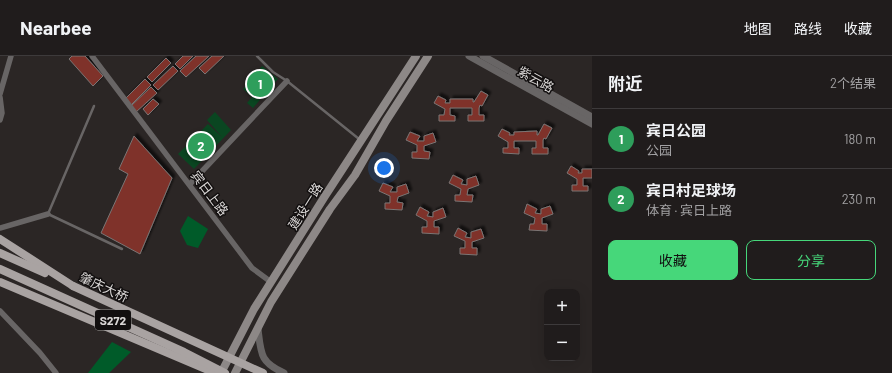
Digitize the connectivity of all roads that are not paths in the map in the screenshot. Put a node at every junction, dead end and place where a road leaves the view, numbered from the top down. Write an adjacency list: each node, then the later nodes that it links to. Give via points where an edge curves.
1 (11, 56): 9 (street)
2 (92, 56): 15 (street, 宾日上路)
3 (257, 56): 8 (lane, via 273,72)
4 (416, 56): 14 (main road, 建设一路)
5 (428, 56): 26 (main road, 建设一路, via 355,175 330,209 271,302)
6 (469, 56): 13 (street, 紫云路)
7 (483, 56): 11 (street, 紫云路)
8 (287, 81): 14 (lane); 15 (street)
9 (0, 96): 12 (street)
10 (94, 106): 16 (lane)
11 (592, 117)
12 (0, 120)
13 (592, 124)
14 (361, 140): 23 (main road, 建设一路)
15 (190, 184): 23 (street, 宾日上路, via 252,268)
16 (48, 214): 17 (street); 19 (lane)
17 (0, 228)
18 (0, 239): 24 (main road)
19 (122, 249)
20 (0, 253): 24 (main road, 肇庆大桥 / S272)
21 (0, 269): 30 (main road, 肇庆大桥 / S272, bridge)
22 (0, 282): 28 (main road)
23 (271, 282): 29 (main road, 建设一路)
24 (73, 286): 32 (main road, 肇庆大桥 / S272, bridge)
25 (0, 310): 27 (street)
26 (258, 329): 31 (main road, 建设一路); 33 (street, via 264,358 270,366)
27 (56, 373)
28 (215, 373)
29 (221, 373)
30 (225, 373)
31 (235, 373)
32 (263, 373)
33 (284, 373)

